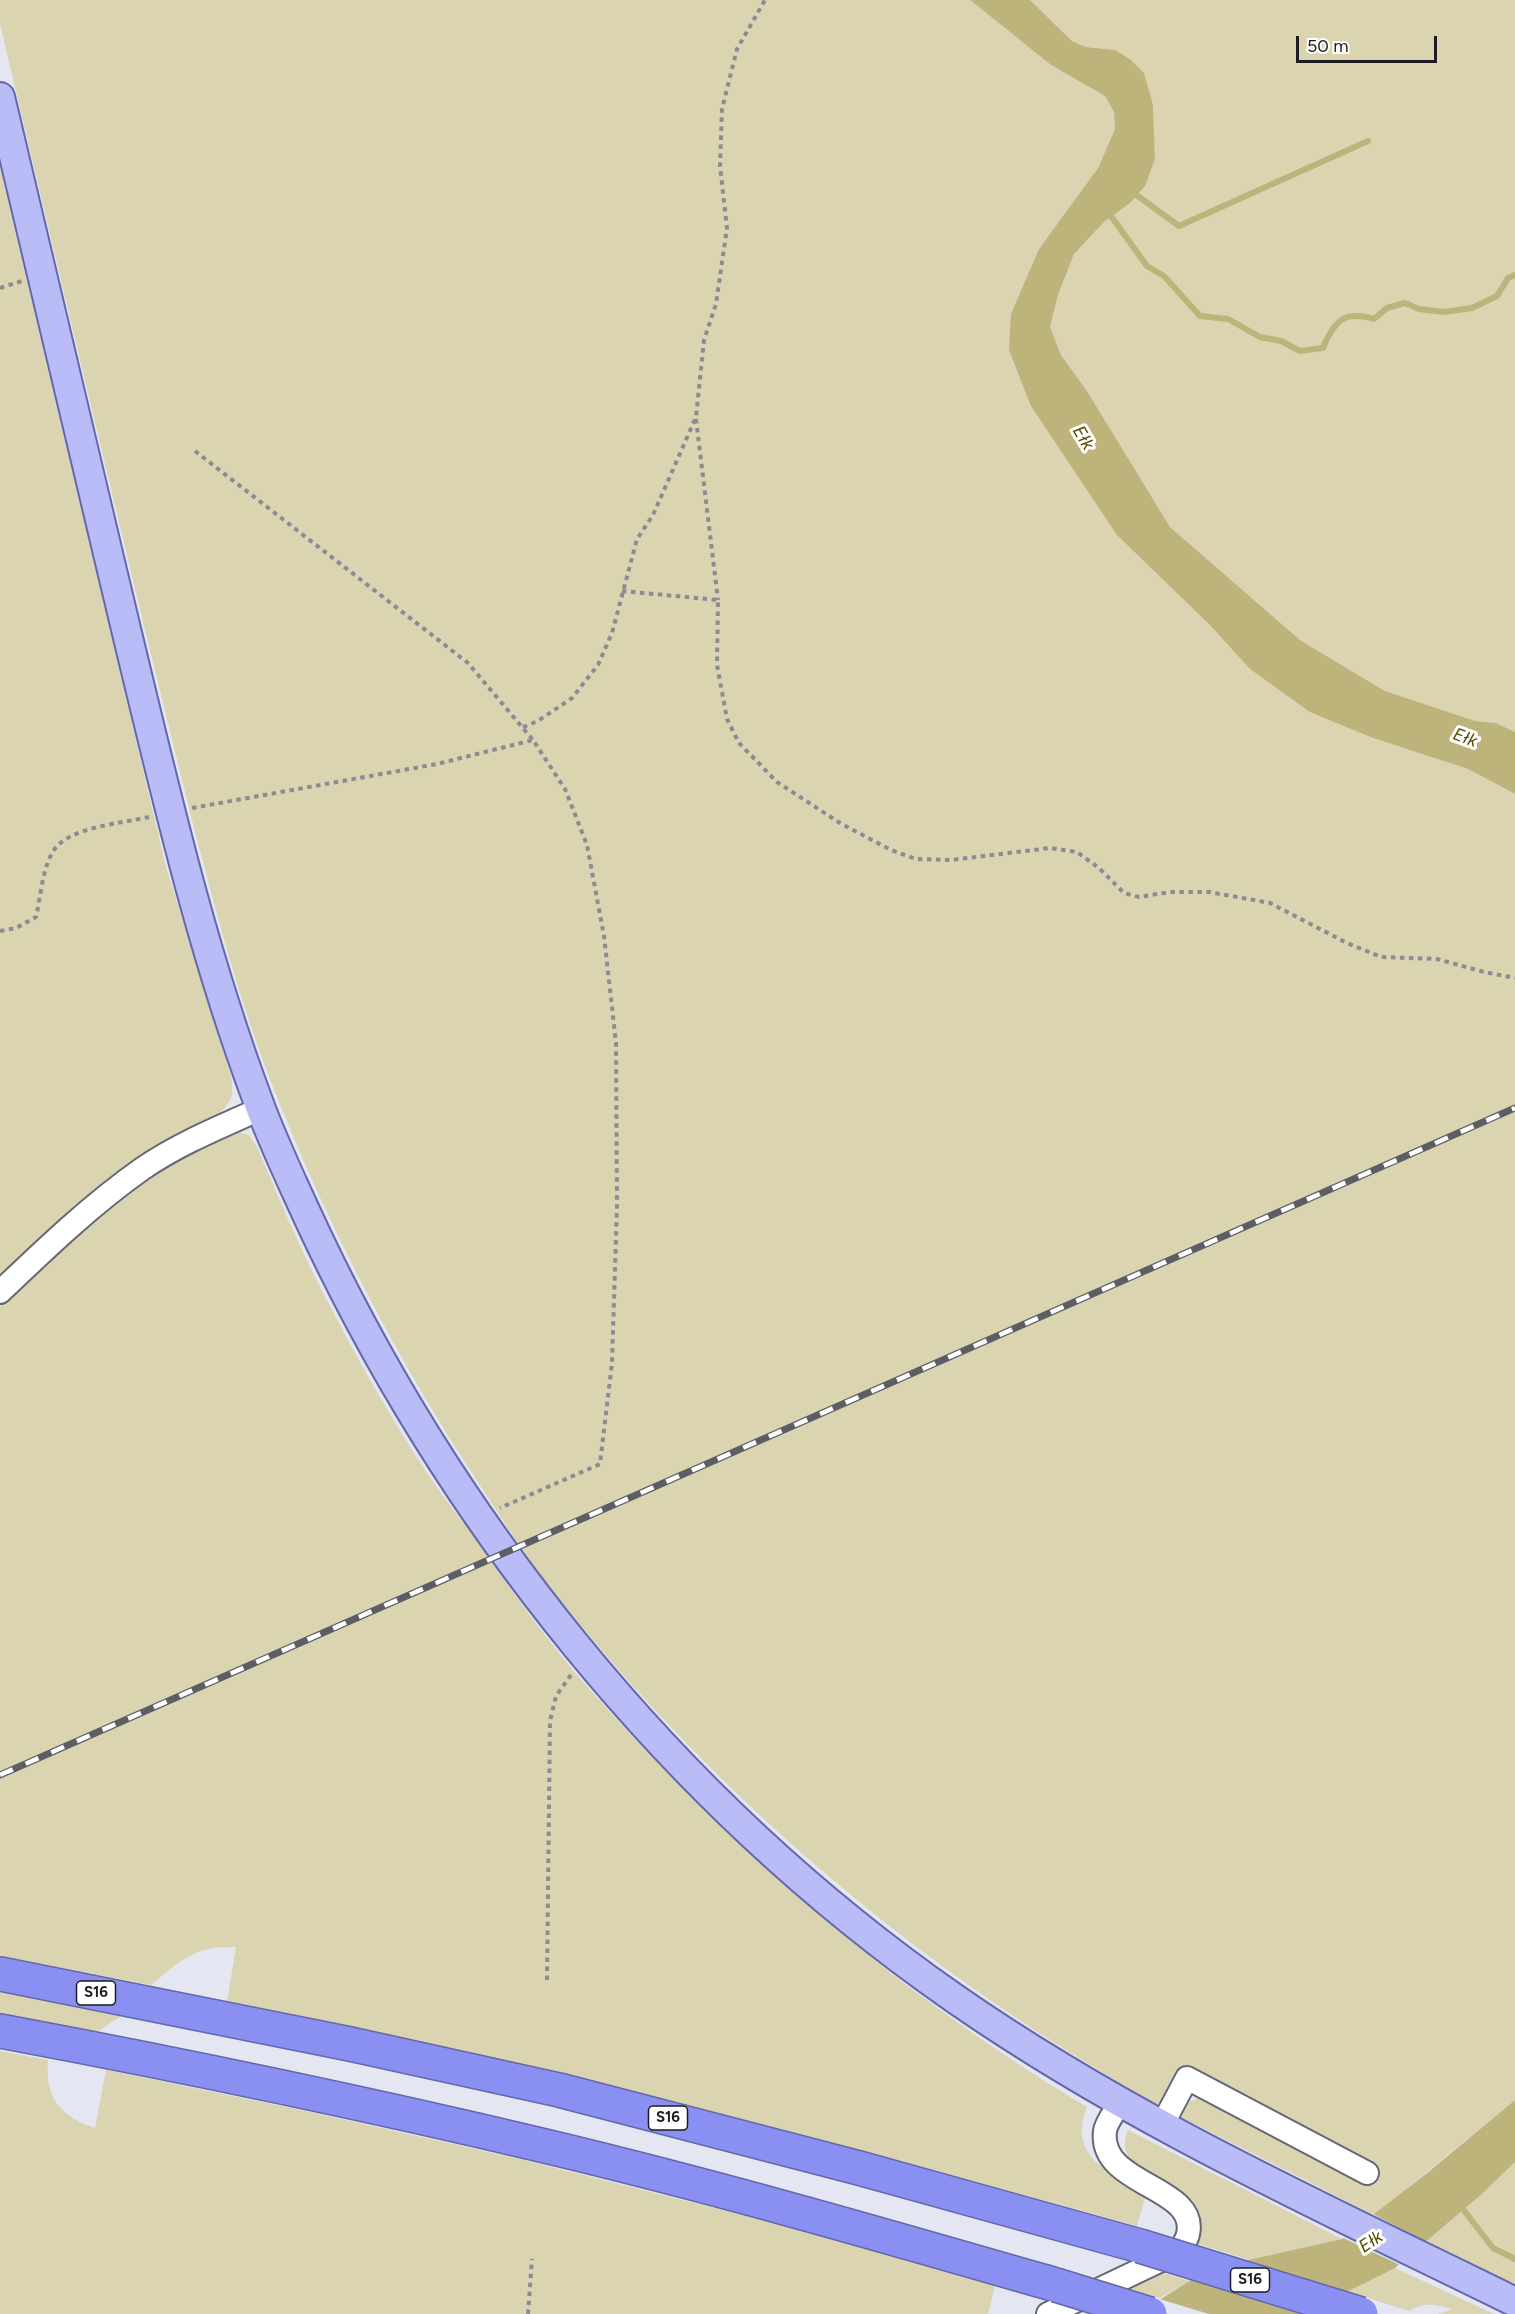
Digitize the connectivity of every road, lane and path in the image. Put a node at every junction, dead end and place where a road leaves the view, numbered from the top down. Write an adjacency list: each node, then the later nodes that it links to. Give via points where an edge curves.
1 (765, 0): 3 (path, via 736,49 722,110 720,166 727,228 716,304 704,340)
2 (0, 97): 9 (main road)
3 (696, 417): 5 (path, via 653,515 637,539); 6 (path)
4 (195, 451): 7 (path, via 468,663)
5 (622, 591): 6 (path); 7 (path, via 612,633 598,665 572,698)
6 (718, 600): 11 (path, via 717,665 728,719 739,743 777,782 840,824 891,850 916,859 940,860 1050,848 1077,852 1124,893 1139,897 1209,892 1270,903 1381,957 1437,959)
7 (523, 727): 8 (path)
8 (533, 740): 9 (path, via 437,764); 14 (path, via 566,789 587,845 604,936 615,1043 617,1205 612,1363 600,1464)
9 (170, 813): 10 (path, via 74,833 54,849 36,918); 12 (main road, via 204,939)
10 (0, 931)
11 (1515, 978)
12 (260, 1109): 13 (lane, via 199,1136 143,1168 89,1209); 14 (main road, via 331,1269 410,1411)
13 (0, 1292)
14 (480, 1517): 15 (main road)
15 (588, 1661): 17 (path, via 568,1677 556,1696 550,1721); 19 (main road, via 742,1824 828,1900 949,1994)
16 (0, 1974): 27 (highway, S16, bridge, via 559,2090 1140,2246)
17 (547, 1980)
18 (0, 2031): 23 (highway, via 309,2092 546,2146 819,2217)
19 (1120, 2103): 20 (main road); 23 (lane, via 1105,2130 1106,2148 1116,2166 1175,2201 1188,2219 1188,2234 1180,2251)
20 (1161, 2127): 21 (lane, via 1187,2078); 24 (main road)
21 (1367, 2173)
22 (532, 2259): 25 (path)
23 (1052, 2300): 26 (highway, bridge)
24 (1515, 2302)
25 (528, 2314)
26 (1150, 2314)
27 (1361, 2314)

